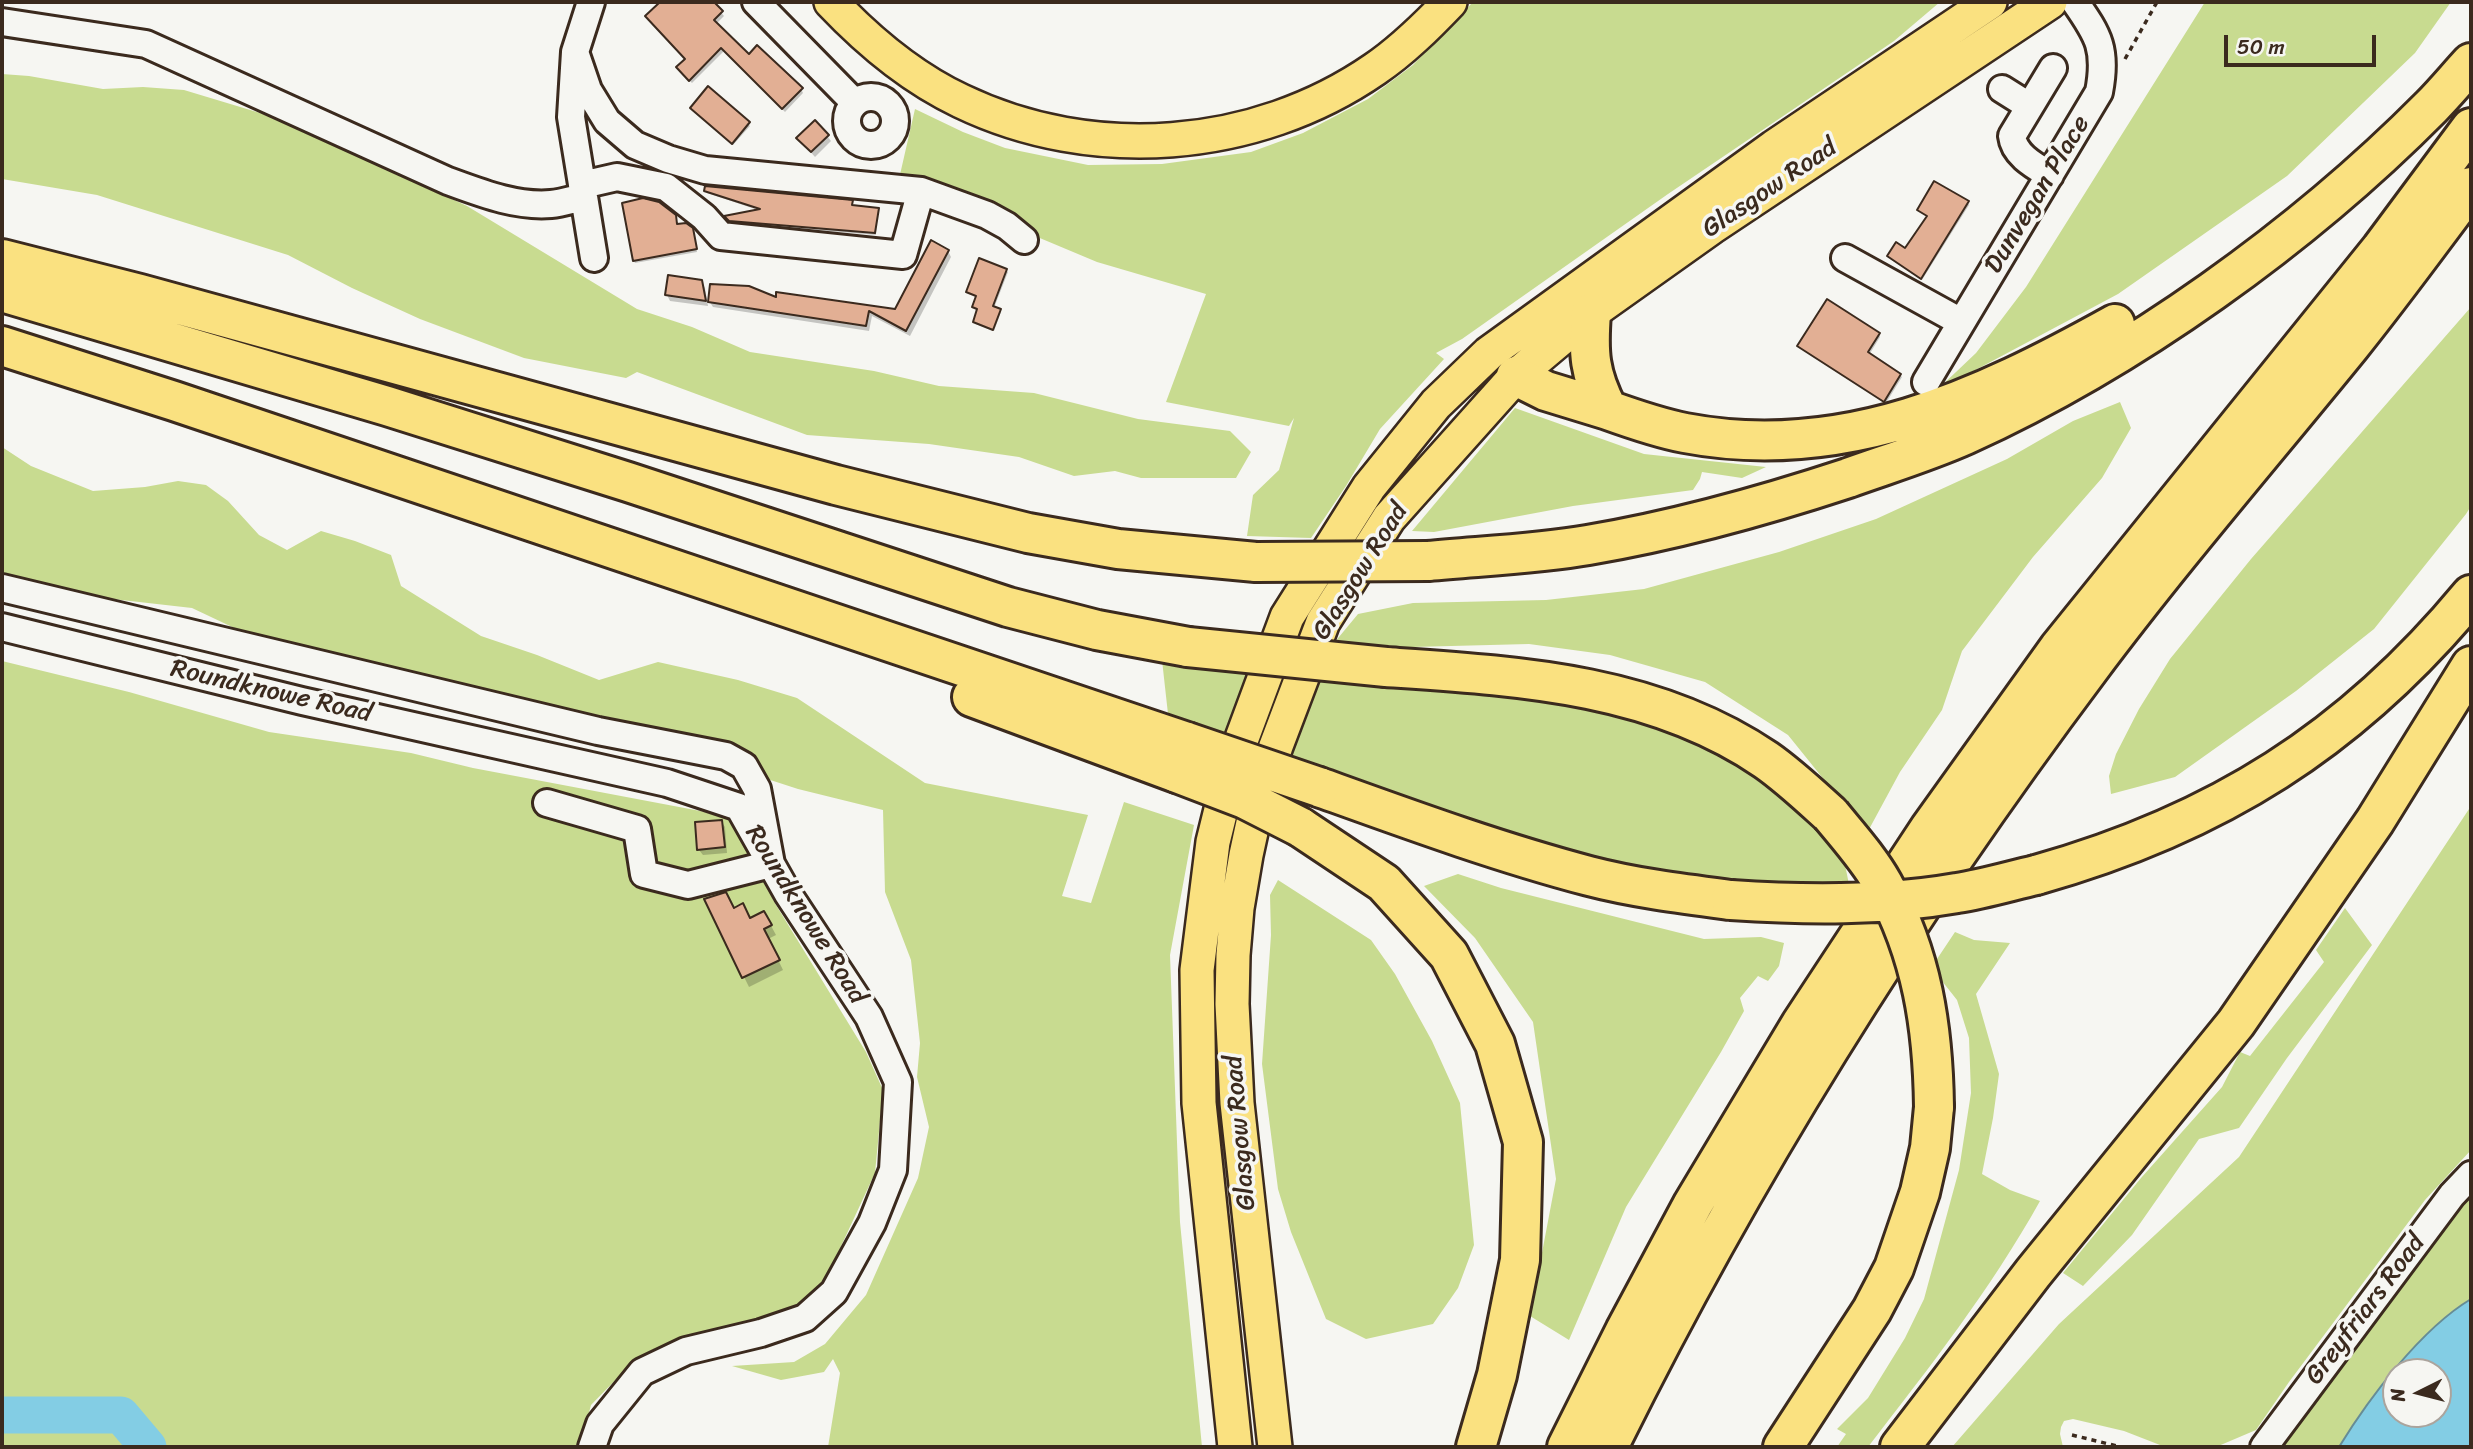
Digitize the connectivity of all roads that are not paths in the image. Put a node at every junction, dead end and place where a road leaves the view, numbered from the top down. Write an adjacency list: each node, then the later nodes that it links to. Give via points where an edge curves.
1 (592, 2): 10 (street)
2 (756, 2): 14 (street)
3 (831, 2): 4 (main road, via 883,51 959,101 1049,132 1138,141 1197,138 1250,127 1317,103 1375,69)
4 (1450, 2)
5 (1990, 2): 33 (main road, Glasgow Road, via 1774,147 1489,353 1436,404)
6 (2050, 2): 27 (main road, Glasgow Road)
7 (2075, 2): 18 (street, Dunvegan Place, via 2096,32 2104,65 2099,92)
8 (2, 22): 20 (street, via 146,44 488,196 551,204)
9 (2471, 37): 17 (highway)
10 (576, 47): 20 (street, via 571,117); 21 (street, via 588,90 607,121 635,145 668,159 705,170)
11 (2471, 63): 34 (highway, via 2431,108 2312,214 2206,296 2145,336 1967,434)
12 (2053, 68): 15 (street)
13 (2002, 89): 15 (street)
14 (855, 103)
15 (2029, 107): 18 (street, via 2012,141 2022,155)
16 (2471, 128): 48 (highway, via 2381,249 2059,648 1930,828 1801,1024 1693,1204)
17 (2337, 168): 32 (highway, via 2194,274 2118,322 2059,355 1917,417 1819,439 1755,440 1684,433); 34 (highway, via 2230,263 2086,359 1968,422)
18 (2050, 176): 28 (street, Dunvegan Place)
19 (2471, 187): 49 (highway, via 2352,344 2090,668 1990,806 1869,984 1763,1158 1658,1346)
20 (583, 191): 21 (street, via 617,177 666,187 721,236 902,255); 23 (street)
21 (921, 191): 22 (street, via 987,215)
22 (1024, 240)
23 (594, 258)
24 (1845, 258): 28 (street)
25 (2, 259): 34 (highway, bridge, via 836,485 1016,530 1118,549 1256,562 1428,561 1587,545 1730,514)
26 (2, 292): 43 (highway, bridge, via 387,406 1008,607 1188,647 1569,685 1658,708 1707,727 1765,760 1831,815 1882,883 1906,936 1930,1027 1934,1107 1930,1148 1909,1230 1872,1310)
27 (1591, 313): 30 (main road, Glasgow Road); 32 (highway, via 1590,366)
28 (1961, 322): 31 (street, Dunvegan Place)
29 (2, 346): 39 (highway, via 384,474)
30 (1516, 376): 32 (highway, via 1546,391); 33 (main road, via 1497,366 1488,370); 46 (main road, Glasgow Road, via 1388,518 1323,622 1254,816 1237,908 1233,1051)
31 (1926, 382)
32 (1608, 410)
33 (1368, 487): 45 (main road, Glasgow Road, via 1287,617 1232,765 1213,842 1197,970 1199,1103)
34 (1811, 490)
35 (2, 588): 41 (street, via 598,731 726,756 744,766 757,789)
36 (2471, 595): 39 (highway, bridge, via 2406,669 2317,743 2258,784 2165,831 2086,861 1922,898 1827,904 1731,900 1662,891 1591,877 1511,853 1320,787)
37 (2, 627): 41 (street, Roundknowe Road, via 667,783 739,807)
38 (2471, 666): 52 (highway, via 2375,821 2236,1023 2033,1273)
39 (1182, 758): 47 (highway, bridge, via 1384,883 1449,955 1495,1044 1523,1142 1520,1260 1497,1375)
40 (547, 803): 41 (street, via 637,829 644,874 688,885)
41 (771, 863): 44 (street, Roundknowe Road, via 869,1017 898,1082 893,1170 872,1223 834,1292 804,1318 686,1350 642,1372 600,1424)
42 (2471, 1174): 53 (street, Greyfriars Road)
43 (1832, 1371): 50 (highway); 51 (highway)
44 (592, 1447)
45 (1235, 1447)
46 (1275, 1447)
47 (1476, 1447)
48 (1567, 1447)
49 (1608, 1447)
50 (1770, 1447)
51 (1783, 1447)
52 (1900, 1447)
53 (2264, 1447)

